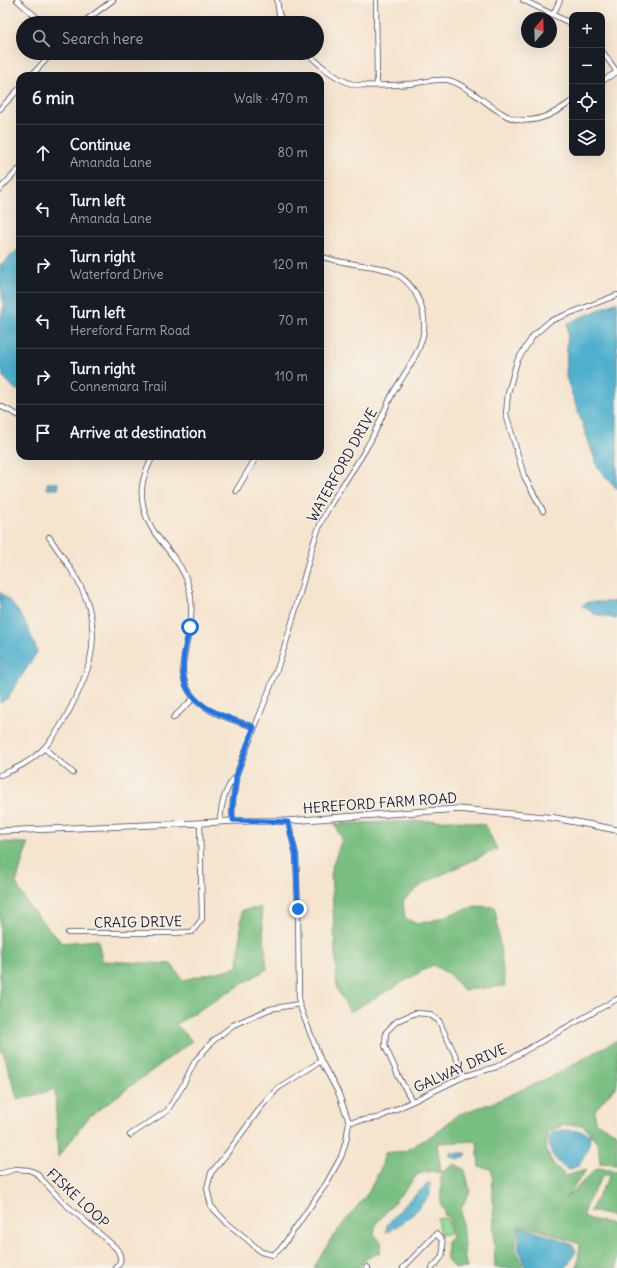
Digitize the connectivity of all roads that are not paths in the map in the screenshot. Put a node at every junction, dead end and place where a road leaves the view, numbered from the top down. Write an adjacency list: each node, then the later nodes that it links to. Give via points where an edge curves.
1 (17, 0): 9 (street)
2 (112, 0): 10 (street)
3 (277, 0): 11 (street)
4 (376, 0): 20 (street)
5 (523, 0): 7 (street)
6 (560, 0): 8 (street)
7 (547, 12)
8 (554, 12)
9 (35, 16)
10 (91, 16)
11 (280, 16)
12 (557, 17): 13 (street)
13 (569, 23)
14 (605, 55): 18 (street)
15 (46, 60): 17 (street)
16 (315, 60): 20 (street, via 326,70 353,84)
17 (35, 72)
18 (617, 72): 19 (street)
19 (605, 79)
20 (377, 85): 22 (street, via 449,80 482,98 512,119 533,120 549,116)
21 (16, 92): 23 (street)
22 (569, 103)
23 (0, 109)
24 (16, 172): 25 (street)
25 (0, 189)
26 (324, 257): 37 (street, WATERFORD DRIVE, via 369,265 400,276 417,296 423,310 424,326 421,342 413,360 369,443 319,528 287,639)
27 (617, 295): 33 (street, via 550,321 533,336 517,360 508,393 506,414 524,476)
28 (0, 406): 29 (street)
29 (16, 414)
30 (151, 460): 35 (street, via 143,481 142,500 154,532 175,558 188,584 192,613 183,671)
31 (254, 460): 32 (street)
32 (236, 491)
33 (542, 511)
34 (49, 537): 38 (street, via 84,592 94,639 89,668 83,683 65,720)
35 (194, 698): 36 (street); 37 (street, via 211,711)
36 (173, 718)
37 (254, 727): 41 (street, WATERFORD DRIVE)
38 (44, 748): 39 (street); 40 (street, via 32,759)
39 (73, 773)
40 (0, 775)
41 (236, 776): 42 (street, WATERFORD DRIVE); 43 (street, WATERFORD DRIVE)
42 (226, 791): 43 (street); 45 (street, WATERFORD DRIVE)
43 (234, 793): 44 (street, WATERFORD DRIVE)
44 (233, 820): 45 (street, HEREFORD FARM ROAD); 46 (street, HEREFORD FARM ROAD)
45 (220, 821): 47 (street, HEREFORD FARM ROAD)
46 (288, 822): 48 (street, HEREFORD FARM ROAD, via 458,809 556,818); 52 (street, via 296,855)
47 (200, 823): 49 (street, HEREFORD FARM ROAD); 50 (street, CRAIG DRIVE, via 202,919 192,932)
48 (617, 830)
49 (0, 831)
50 (68, 934)
51 (617, 998): 54 (street, GALWAY DRIVE, via 496,1067)
52 (299, 1004): 53 (street); 57 (street, via 270,1009 233,1025 213,1041 195,1061 167,1111)
53 (321, 1060): 56 (street, via 338,1092); 56 (street, via 278,1088 261,1107 211,1173 207,1188 210,1206 261,1252 273,1255 282,1247 326,1184 341,1157)
54 (465, 1076): 55 (street, GALWAY DRIVE); 55 (street, via 439,1021 429,1014 415,1013 397,1021 386,1032 385,1046)
55 (412, 1101): 56 (street, GALWAY DRIVE, via 378,1118)
56 (349, 1122)
57 (130, 1135)
58 (0, 1174): 59 (street, FISKE LOOP, via 15,1169 29,1170 36,1174 64,1203 115,1247 121,1259)
59 (116, 1268)
60 (403, 1268): 61 (street, via 436,1234 442,1240 443,1253)
61 (432, 1268)

